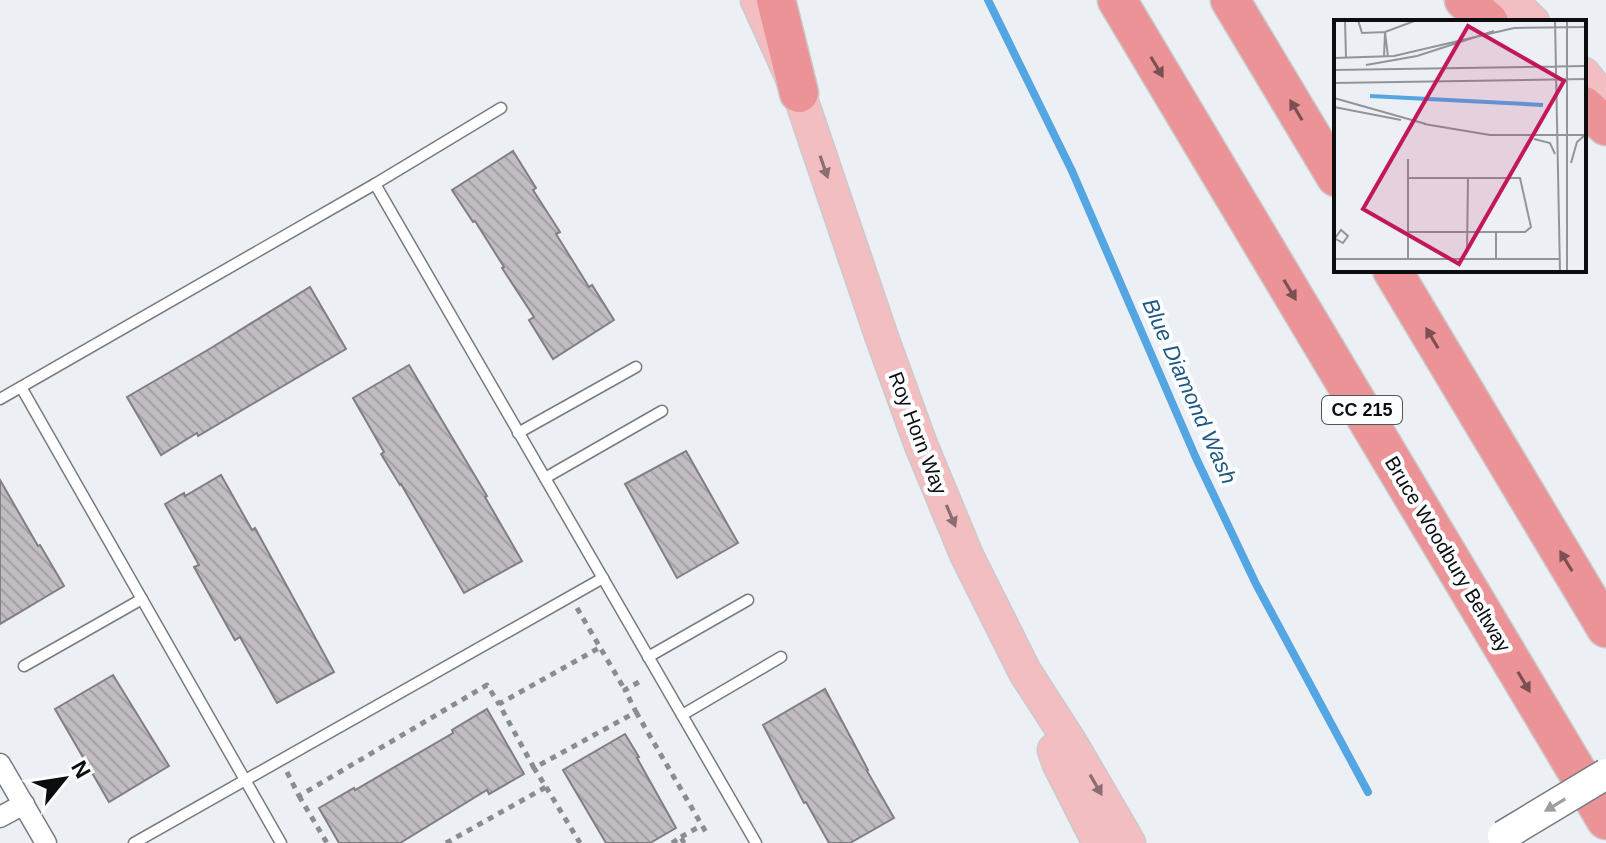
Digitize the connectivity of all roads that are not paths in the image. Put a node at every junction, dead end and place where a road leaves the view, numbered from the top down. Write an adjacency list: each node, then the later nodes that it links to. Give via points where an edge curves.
1 (757, 0): 10 (main road, Roy Horn Way)
2 (776, 0): 10 (highway)
3 (1117, 0): 38 (highway, Bruce Woodbury Beltway / CC 215, one-way to 38)
4 (1230, 0): 15 (highway, one-way to 4)
5 (1464, 0): 7 (highway)
6 (1510, 0): 8 (main road)
7 (1487, 20)
8 (1531, 20)
9 (1586, 77): 11 (main road)
10 (799, 93): 31 (main road, Roy Horn Way, one-way to 31, via 921,445 967,556)
11 (1606, 102)
12 (501, 108): 16 (lane)
13 (1586, 108): 14 (highway)
14 (1606, 126)
15 (1334, 174)
16 (375, 184): 19 (lane); 22 (lane)
17 (1393, 272): 27 (highway, one-way to 17)
18 (636, 367): 22 (lane)
19 (21, 387): 20 (lane); 25 (lane)
20 (0, 399)
21 (662, 411): 23 (lane)
22 (518, 433): 23 (lane)
23 (545, 478): 24 (lane)
24 (603, 578): 28 (lane); 35 (lane)
25 (142, 599): 30 (lane); 35 (lane)
26 (748, 600): 28 (lane)
27 (1606, 628)
28 (648, 657): 32 (lane)
29 (781, 657): 32 (lane)
30 (24, 666)
31 (1025, 672): 44 (main road, via 1059,764); 45 (main road, Roy Horn Way, one-way to 45)
32 (682, 715): 43 (lane)
33 (0, 764): 36 (street)
34 (1606, 774): 39 (main road, one-way to 39, bridge)
35 (245, 780): 41 (lane); 42 (lane)
36 (24, 804): 37 (street); 40 (street)
37 (0, 817)
38 (1606, 820)
39 (1503, 836)
40 (46, 843)
41 (134, 843)
42 (281, 843)
43 (756, 843)
44 (1099, 843)
45 (1129, 843)

